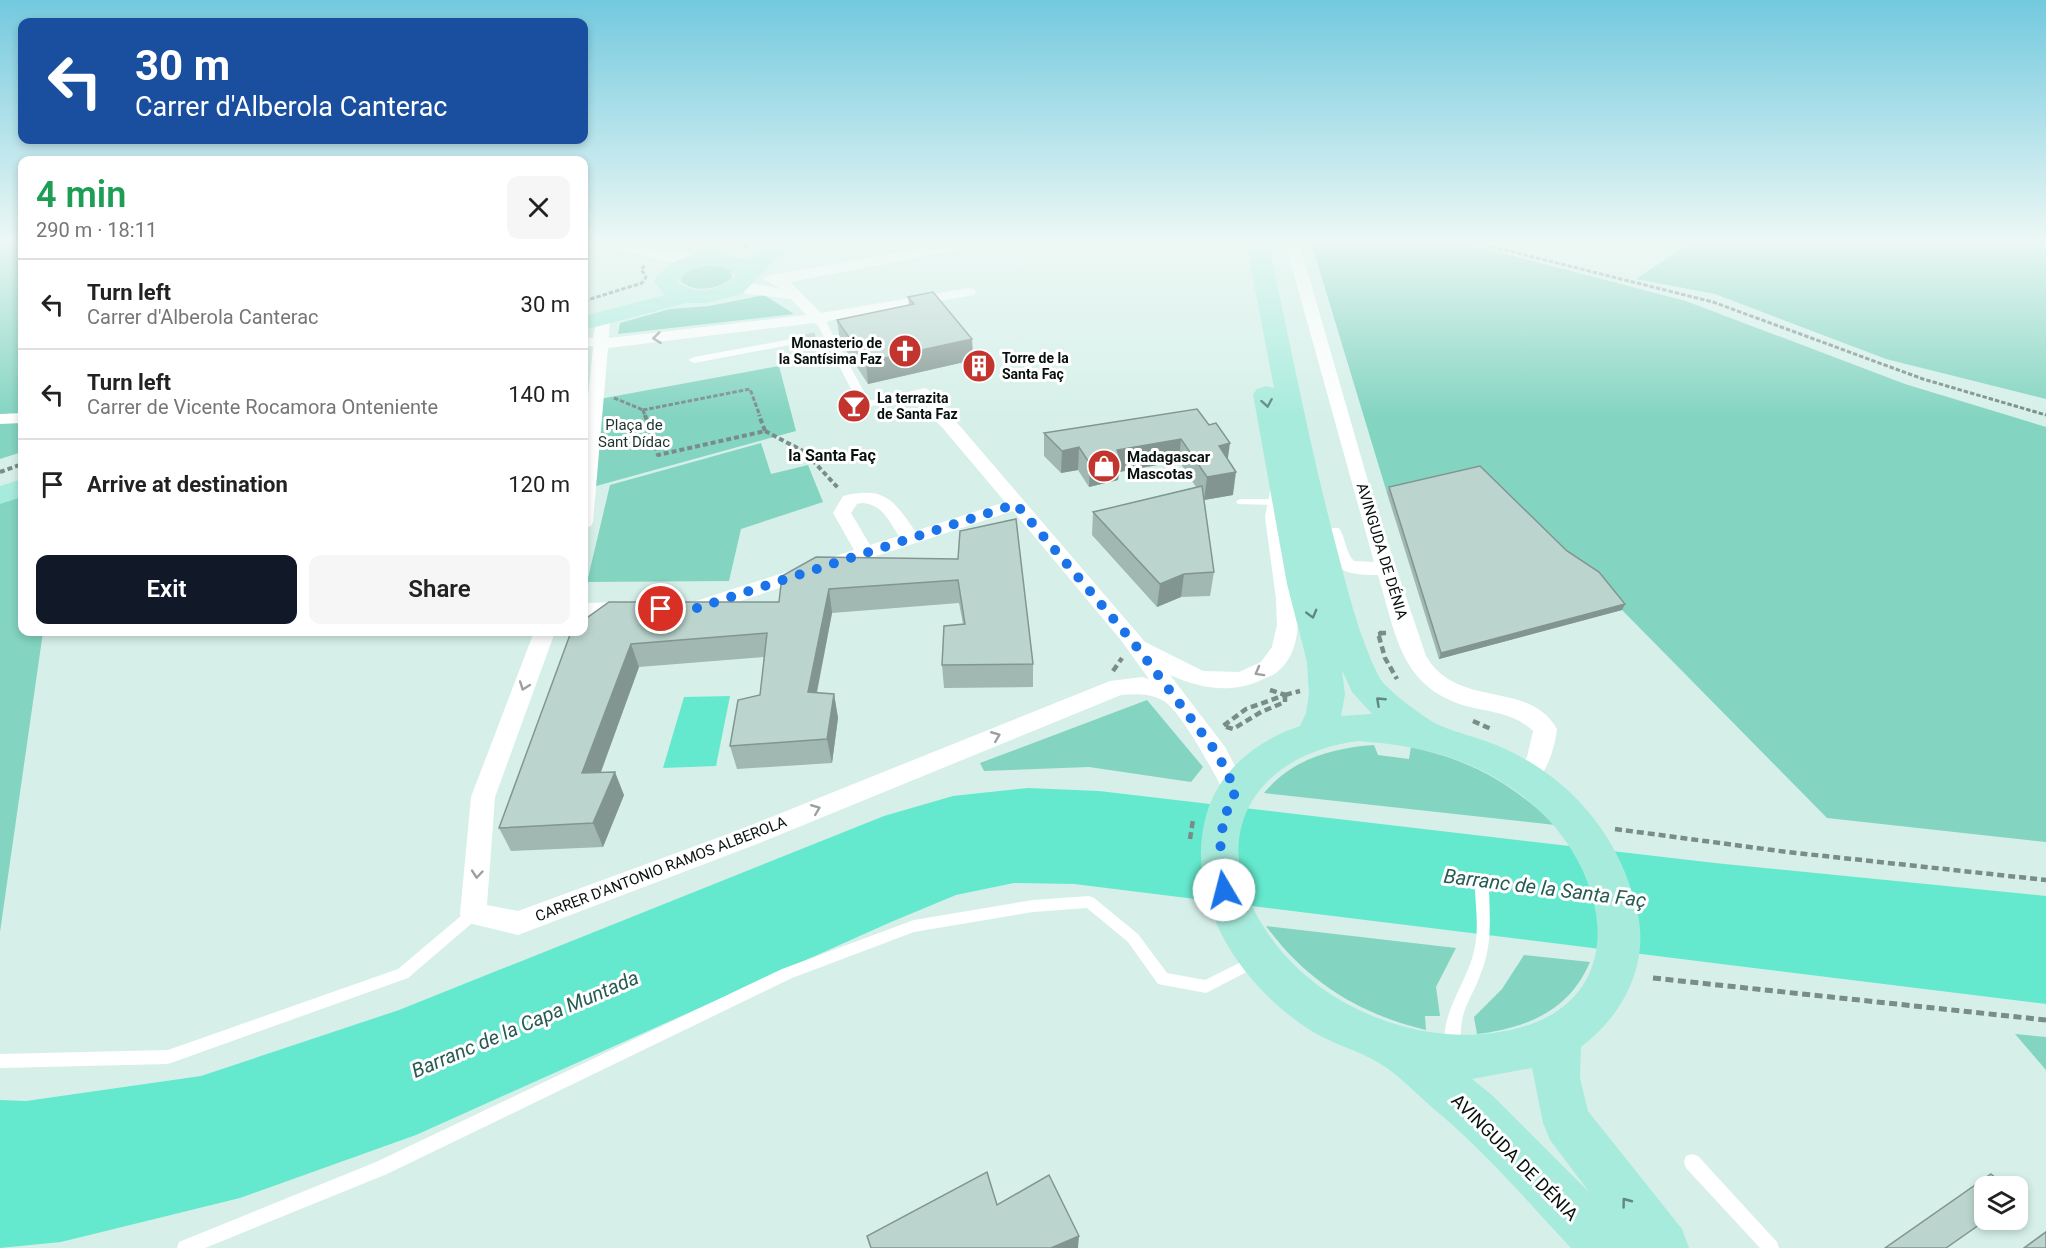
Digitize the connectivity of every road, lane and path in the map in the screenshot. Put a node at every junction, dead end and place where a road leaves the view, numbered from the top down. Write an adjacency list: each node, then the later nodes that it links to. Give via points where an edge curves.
1 (625, 300): 9 (main road)
2 (667, 300): 9 (main road)
3 (798, 300): 10 (street)
4 (925, 300): 10 (street)
5 (1247, 300): 26 (main road, one-way to 26)
6 (1269, 300): 30 (main road)
7 (1309, 300): 36 (street, AVINGUDA DE DÉNIA)
8 (1706, 300): 17 (path, via 1923,380)
9 (590, 317): 12 (street)
10 (820, 320): 12 (street, one-way to 12); 16 (street, via 865,405 926,392)
11 (790, 342): 13 (street)
12 (591, 343): 28 (street)
13 (694, 360)
14 (610, 397): 15 (path)
15 (643, 410): 20 (path, via 750,389); 20 (path, via 658,455)
16 (939, 416): 32 (street)
17 (2046, 416)
18 (0, 418): 19 (street)
19 (18, 418)
20 (765, 431): 29 (path, via 805,452)
21 (18, 465): 22 (path)
22 (0, 472)
23 (18, 475): 24 (main road)
24 (0, 480)
25 (18, 489): 27 (main road)
26 (1278, 491): 31 (lane); 42 (street, one-way to 42, via 1289,616 1288,633 1271,665 1255,676 1212,681 1191,677); 48 (main road, one-way to 48, via 1324,662 1327,694)
27 (0, 495)
28 (588, 495)
29 (850, 500): 33 (street, via 868,495 885,502); 34 (street, via 842,513)
30 (1310, 501): 35 (street, via 1329,523 1339,560); 40 (main road)
31 (1241, 502)
32 (1016, 504): 33 (street); 42 (street)
33 (910, 538): 34 (street)
34 (865, 553): 38 (street, via 697,608)
35 (1360, 568): 36 (street); 40 (street, via 1346,583 1345,599)
36 (1386, 568): 49 (street, AVINGUDA DE DÉNIA, via 1418,663 1430,678 1470,700 1515,706 1534,715 1545,729 1534,769)
37 (646, 609): 39 (street)
38 (666, 609)
39 (588, 610)
40 (1338, 614): 47 (main road, one-way to 40, via 1377,700 1364,683)
41 (543, 636): 54 (street, one-way to 54, via 483,797)
42 (1133, 642): 43 (street, CARRER D'ANTONIO RAMOS ALBEROLA, via 1138,658 1135,672); 45 (street)
43 (1118, 687): 45 (street, CARRER D'ANTONIO RAMOS ALBEROLA, via 1142,686); 54 (street, CARRER D'ANTONIO RAMOS ALBEROLA, one-way to 43, via 518,923 748,837)
44 (1264, 692): 46 (path, via 1281,691 1286,699 1233,729 1225,729)
45 (1171, 694): 50 (street, via 1217,753)
46 (1225, 722)
47 (1428, 734): 48 (main road, via 1369,727); 49 (main road, via 1476,750)
48 (1314, 735): 50 (main road, via 1269,756 1250,772)
49 (1523, 776): 51 (main road)
50 (1234, 794): 55 (main road, via 1220,841 1224,890 1234,915)
51 (1597, 829): 52 (path); 56 (main road, via 1618,910 1620,939)
52 (2046, 880)
53 (1482, 890): 60 (lane, via 1484,943 1456,1011)
54 (473, 915): 61 (lane, via 403,974 168,1057)
55 (1261, 958): 59 (main road, via 1287,986 1318,1010 1354,1031); 63 (lane, via 1206,987 1163,979 1133,938 1089,902 1033,906 915,926 787,973 381,1168)
56 (1634, 972): 57 (path); 58 (main road, via 1604,993 1585,1017)
57 (2046, 1020)
58 (1559, 1036): 60 (main road, via 1528,1049 1492,1057); 65 (main road, one-way to 58, via 1567,1123 1556,1078)
59 (1393, 1046): 60 (main road); 64 (main road, AVINGUDA DE DÉNIA, via 1476,1113)
60 (1454, 1058)
61 (0, 1061)
62 (1692, 1162): 66 (lane)
63 (185, 1248)
64 (1607, 1248)
65 (1663, 1248)
66 (1771, 1248)

